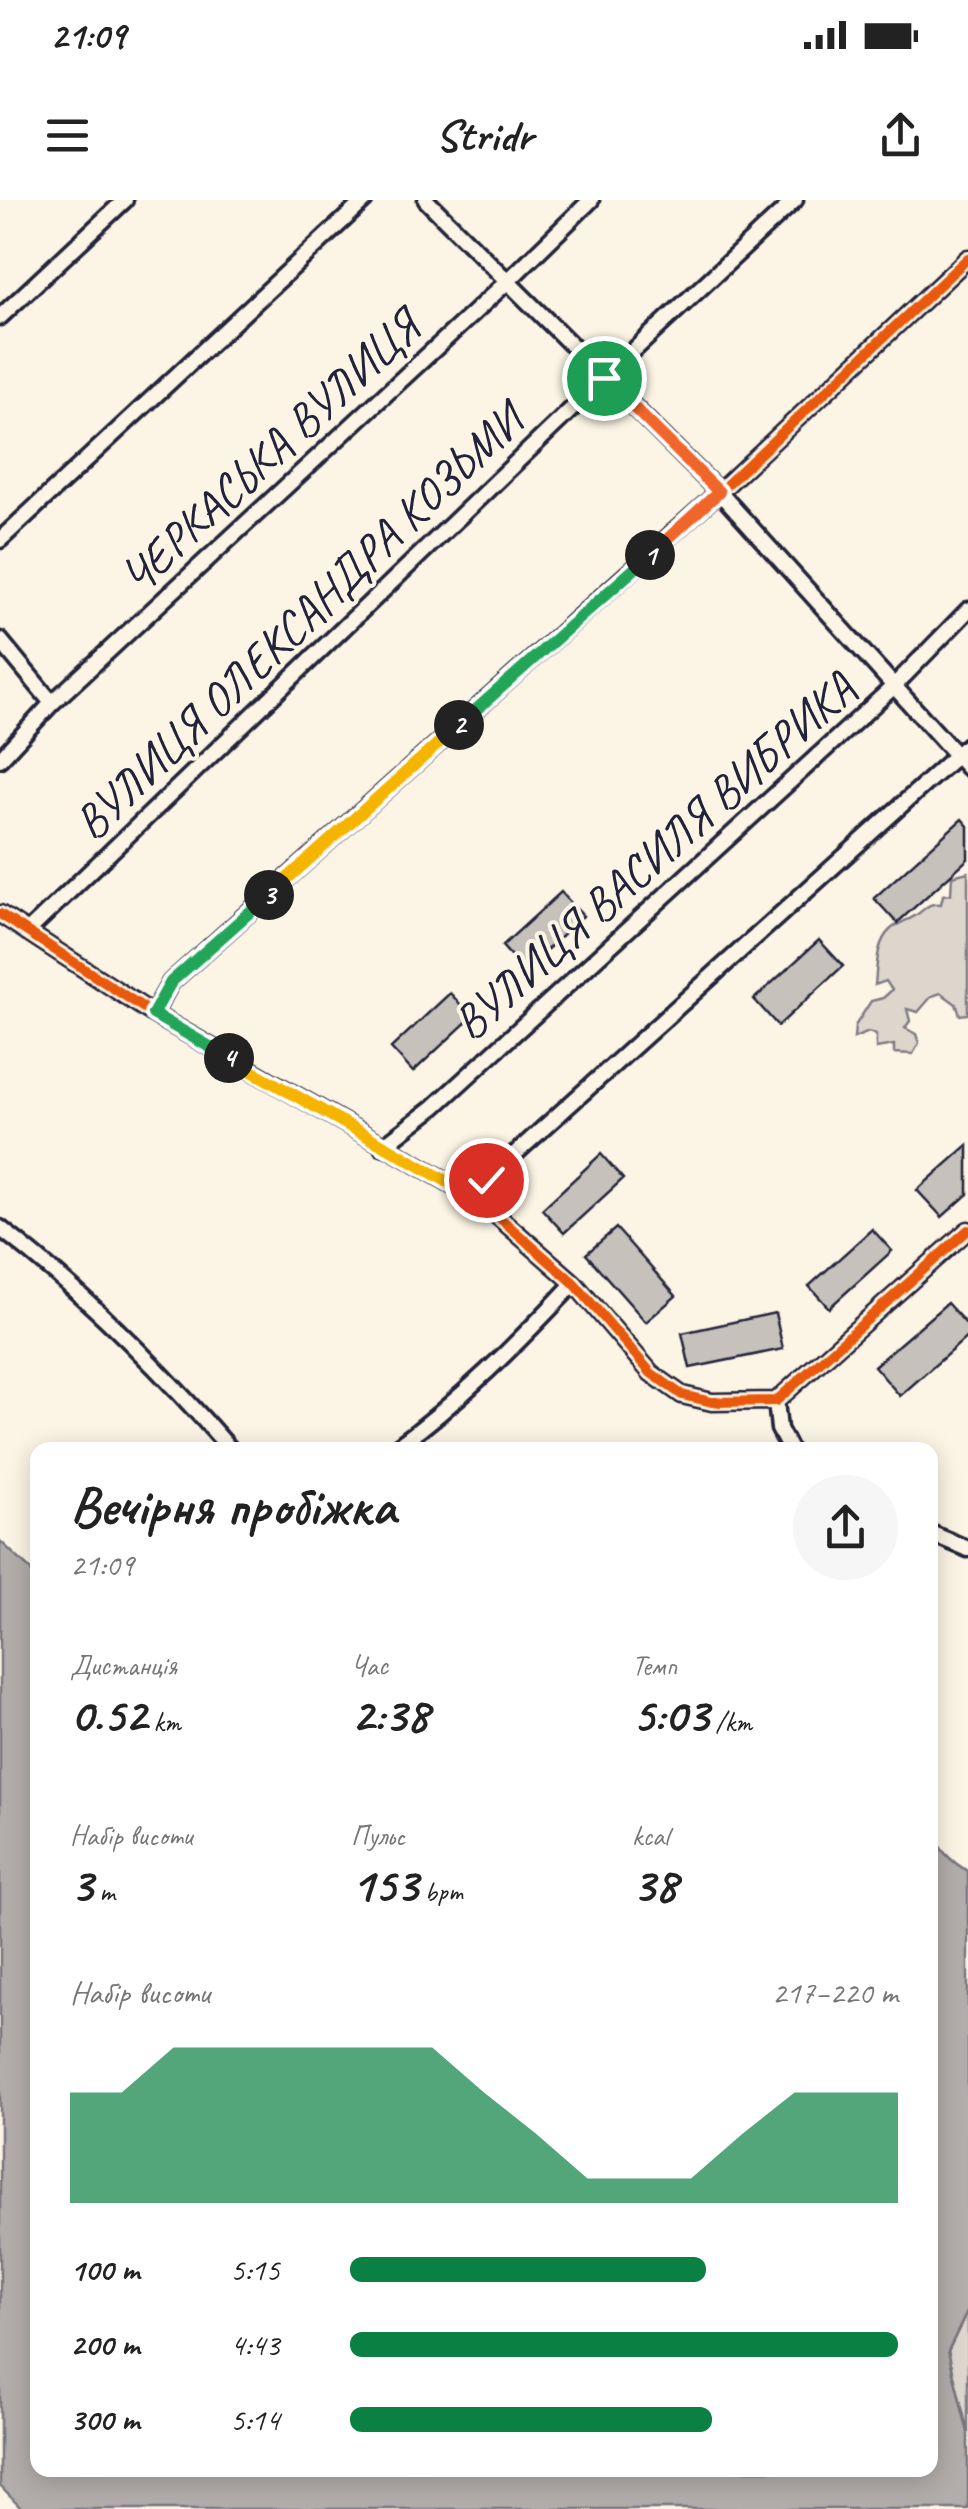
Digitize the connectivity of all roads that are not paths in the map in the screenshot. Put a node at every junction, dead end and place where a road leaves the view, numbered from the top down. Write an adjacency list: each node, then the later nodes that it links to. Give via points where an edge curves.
1 (124, 200): 8 (street)
2 (365, 200): 11 (street)
3 (426, 200): 7 (street)
4 (591, 200): 7 (street, ЧЕРКАСЬКА ВУЛИЦЯ)
5 (796, 200): 9 (street, ВУЛИЦЯ ОЛЕКСАНДРА КОЗЬМИ)
6 (968, 258): 10 (street)
7 (509, 280): 9 (street); 15 (street, ЧЕРКАСЬКА ВУЛИЦЯ)
8 (0, 317)
9 (604, 378): 10 (street); 20 (street, ВУЛИЦЯ ОЛЕКСАНДРА КОЗЬМИ)
10 (719, 492): 14 (street); 21 (street, via 171,982)
11 (0, 540)
12 (968, 610): 14 (street, ВУЛИЦЯ ВАСИЛЯ ВИБРИКА)
13 (0, 640): 15 (street)
14 (893, 686): 16 (street); 22 (street, ВУЛИЦЯ ВАСИЛЯ ВИБРИКА)
15 (52, 703): 17 (street, ЧЕРКАСЬКА ВУЛИЦЯ)
16 (962, 750): 18 (street); 23 (street)
17 (0, 760)
18 (968, 768)
19 (0, 914): 20 (street)
20 (27, 932): 21 (street)
21 (153, 1014): 22 (street)
22 (382, 1147): 23 (street)
23 (473, 1196): 26 (street)
24 (0, 1228): 28 (street, via 158,1367)
25 (968, 1230): 27 (street)
26 (574, 1283): 27 (street, via 650,1373 682,1396); 29 (street, via 501,1360)
27 (776, 1401): 30 (street)
28 (224, 1442)
29 (404, 1442)
30 (786, 1442)
31 (938, 1535): 32 (street)
32 (968, 1548)

